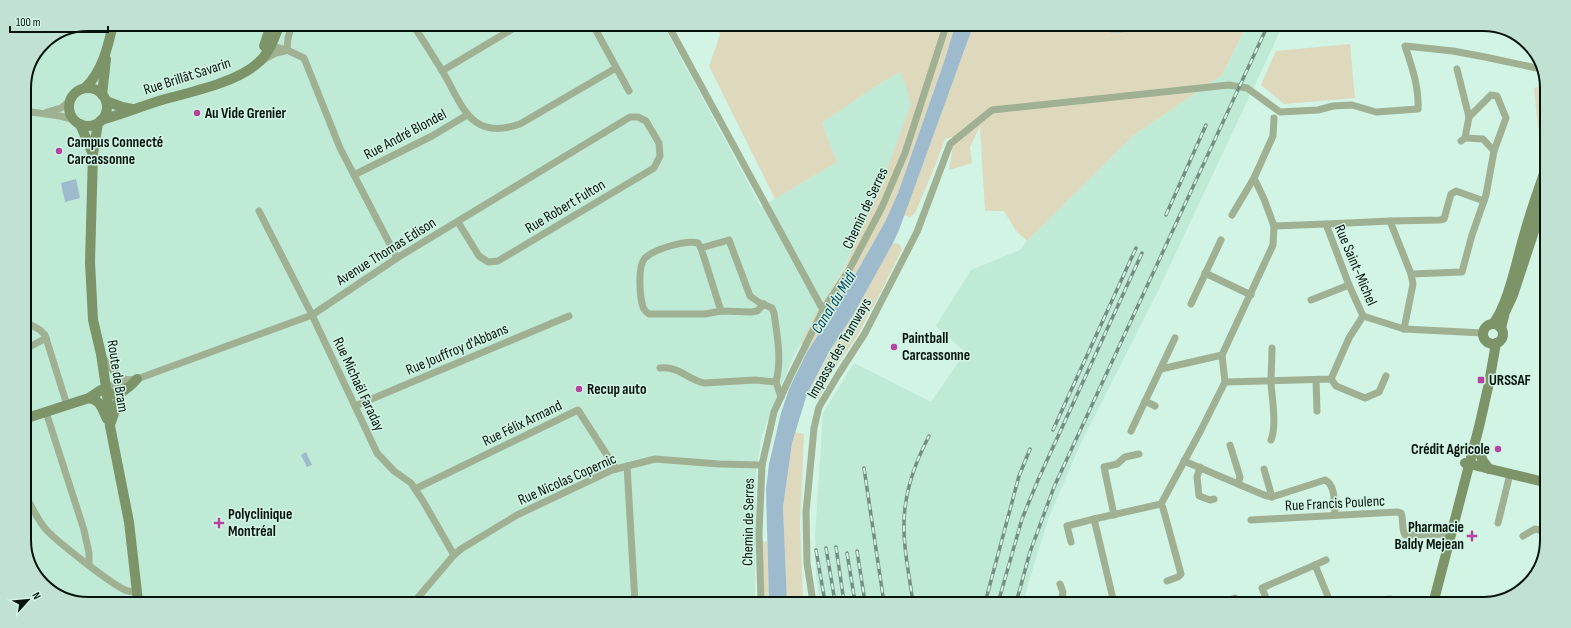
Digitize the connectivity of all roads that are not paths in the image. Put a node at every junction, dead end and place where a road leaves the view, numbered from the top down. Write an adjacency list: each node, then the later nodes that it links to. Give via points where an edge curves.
1 (111, 31): 11 (main road, Route de Bram)
2 (269, 31): 17 (main road, via 261,54)
3 (277, 31): 10 (main road)
4 (290, 31): 12 (street)
5 (417, 31): 18 (street)
6 (509, 31): 18 (street)
7 (596, 31): 14 (street)
8 (671, 31): 55 (street)
9 (944, 31): 55 (street, Chemin de Serres, via 904,153 882,207 848,272)
10 (272, 42): 12 (street, via 275,47); 13 (main road)
11 (108, 45): 19 (main road, Route de Bram, via 92,81); 21 (main road, Route de Bram)
12 (287, 50): 13 (street); 34 (street, via 304,58)
13 (260, 62): 17 (main road, Rue Brillât Savarin)
14 (616, 68): 20 (street); 26 (street, via 520,124 508,128 489,128 476,123)
15 (1457, 68): 27 (street)
16 (1536, 68): 133 (street, Impasse des Tramways, via 1459,52 1404,46 1417,85 1418,109 1376,112 1352,105 1280,112 1247,88 1229,85 992,110 950,144 917,232 865,333 819,407 814,428 806,512 807,563)
17 (249, 69): 23 (main road, Rue Brillât Savarin, via 224,81)
18 (442, 71): 26 (street)
19 (84, 88): 21 (main road, via 94,89); 22 (main road, Route de Bram, via 75,92)
20 (629, 91)
21 (104, 98): 23 (main road, Rue Brillât Savarin, via 122,108); 31 (main road, Route de Bram, via 106,111)
22 (70, 101): 25 (street, via 61,108); 30 (main road, Route de Bram, via 69,111)
23 (134, 109): 31 (main road, Rue Brillât Savarin)
24 (31, 112): 25 (street)
25 (44, 113): 30 (street)
26 (467, 115): 34 (street, Rue André Blondel)
27 (1469, 117): 32 (street, via 1463,139 1483,139); 32 (street, via 1491,95 1498,96 1506,118)
28 (1274, 118): 35 (street, via 1272,136)
29 (646, 121): 41 (street, Avenue Thomas Edison, via 630,117); 41 (street, Rue Robert Fulton, via 659,143 660,156 654,168 498,260 488,262 479,256)
30 (77, 122): 31 (main road, via 92,125); 33 (main road, Route de Bram)
31 (99, 122): 33 (main road, Route de Bram)
32 (1494, 151): 37 (street)
33 (93, 154): 60 (main road, Route de Bram, via 90,262)
34 (354, 176): 47 (street)
35 (1254, 178): 40 (street); 44 (street)
36 (1540, 185): 62 (main road)
37 (1484, 202): 42 (street, via 1456,191 1451,194 1444,219); 49 (street, via 1462,272)
38 (259, 211): 57 (street, Rue Michaël Faraday)
39 (1540, 213): 62 (main road, via 1513,295)
40 (1232, 215)
41 (458, 222): 47 (street, Avenue Thomas Edison)
42 (1390, 222): 43 (street); 49 (street)
43 (1326, 224): 44 (street, Rue Saint-Michel); 50 (street, Rue Saint-Michel)
44 (1274, 226): 51 (street, via 1273,245)
45 (1221, 240): 48 (street)
46 (701, 248): 53 (street, via 729,240 750,296); 56 (street); 56 (street, via 698,243 692,242 670,246 645,259 641,267 640,287 643,309 655,316)
47 (397, 258): 57 (street, Avenue Thomas Edison)
48 (1205, 273): 51 (street); 54 (street)
49 (1411, 274): 63 (street, via 1413,284)
50 (1349, 285): 52 (street); 59 (street, Rue Saint-Michel)
51 (1251, 295): 71 (street)
52 (1311, 300)
53 (764, 304): 56 (street, via 757,311); 79 (street, via 774,312 778,346)
54 (1190, 304)
55 (823, 310): 83 (street, Chemin de Serres)
56 (722, 311)
57 (312, 315): 76 (street, Avenue Thomas Edison); 87 (street, Rue Michaël Faraday)
58 (569, 316): 87 (street, Rue Jouffroy d'Abbans)
59 (1363, 316): 63 (street, Rue Saint-Michel); 75 (street, via 1349,338)
60 (93, 320): 70 (main road, Route de Bram); 81 (main road, via 94,345)
61 (31, 325): 65 (street, via 40,330)
62 (1497, 326): 64 (main road, via 1486,327); 67 (main road, via 1503,335 1502,339)
63 (1404, 329): 64 (street, Rue Saint-Michel)
64 (1483, 333): 67 (main road, via 1485,340)
65 (46, 338): 68 (street); 86 (street)
66 (1175, 338): 73 (street)
67 (1492, 343): 95 (main road, via 1489,383); 99 (main road)
68 (31, 346)
69 (1272, 348): 78 (street)
70 (101, 354): 76 (street, via 118,376); 81 (main road, Route de Bram)
71 (1222, 355): 73 (street); 80 (street)
72 (660, 368): 79 (street, via 675,369 697,382 704,383 755,380)
73 (1161, 369): 85 (street)
74 (1386, 376): 75 (street, via 1379,392 1364,398 1336,386)
75 (1331, 379): 77 (street)
76 (131, 380): 81 (street, Avenue Thomas Edison); 82 (main road)
77 (1316, 380): 78 (street); 89 (street)
78 (1271, 381): 80 (street); 94 (street, via 1274,423)
79 (776, 382): 83 (street)
80 (1225, 382): 98 (street)
81 (105, 390): 82 (main road, via 112,395); 84 (main road); 92 (main road, Route de Bram)
82 (121, 393): 92 (main road)
83 (781, 397): 100 (street, Chemin de Serres, via 774,412)
84 (89, 398): 86 (main road); 92 (main road, via 99,402)
85 (1145, 401): 88 (street); 93 (street)
86 (68, 405): 90 (main road)
87 (355, 406): 109 (street, Rue Michaël Faraday, via 376,453)
88 (1155, 406)
89 (1317, 411)
90 (46, 412): 91 (main road); 125 (street, via 84,530)
91 (31, 417)
92 (110, 426): 129 (main road, Route de Bram, via 129,522)
93 (1131, 431)
94 (1271, 440)
95 (1475, 443): 99 (main road); 103 (main road)
96 (1230, 445): 108 (street, via 1240,477)
97 (1140, 454): 114 (street, via 1125,457 1118,464 1104,467)
98 (1184, 461): 102 (street); 112 (street)
99 (1468, 463): 103 (main road); 120 (main road)
100 (762, 465): 101 (street, Rue Nicolas Copernic, via 656,459); 132 (street, Chemin de Serres, via 759,533)
101 (627, 466): 104 (street, Rue Nicolas Copernic); 131 (street)
102 (1200, 466): 108 (street); 111 (street, via 1197,477 1199,496)
103 (1489, 468): 106 (main road)
104 (616, 469): 109 (street, Rue Félix Armand, via 578,410); 123 (street, Rue Nicolas Copernic, via 517,515)
105 (1264, 469): 110 (street)
106 (1510, 474): 107 (main road); 118 (street)
107 (1540, 481)
108 (1238, 484): 110 (street)
109 (415, 489): 123 (street, Rue Michaël Faraday)
110 (1272, 497): 115 (street, via 1325,480 1332,486)
111 (1214, 499)
112 (1161, 504): 114 (street); 127 (street, via 1180,574)
113 (31, 506): 125 (street, via 44,528 62,545)
114 (1114, 515): 116 (street)
115 (1335, 515): 117 (street, Rue Francis Poulenc); 120 (street, Rue Francis Poulenc, via 1397,512 1401,513 1405,534)
116 (1094, 519): 122 (street, via 1066,526); 135 (street)
117 (1251, 520)
118 (1498, 523)
119 (1540, 530): 121 (street, via 1535,529)
120 (1450, 534): 138 (main road)
121 (1523, 536)
122 (1071, 542)
123 (454, 555): 130 (street, Rue Nicolas Copernic)
124 (1326, 560): 126 (street)
125 (89, 564): 129 (street, via 103,576)
126 (1315, 565): 136 (street, via 1262,588); 137 (street)
127 (1166, 581)
128 (1060, 584): 134 (street)
129 (138, 596)
130 (418, 597)
131 (635, 597)
132 (761, 597)
133 (812, 597)
134 (1062, 597)
135 (1113, 597)
136 (1265, 597)
137 (1328, 597)
138 (1435, 597)

